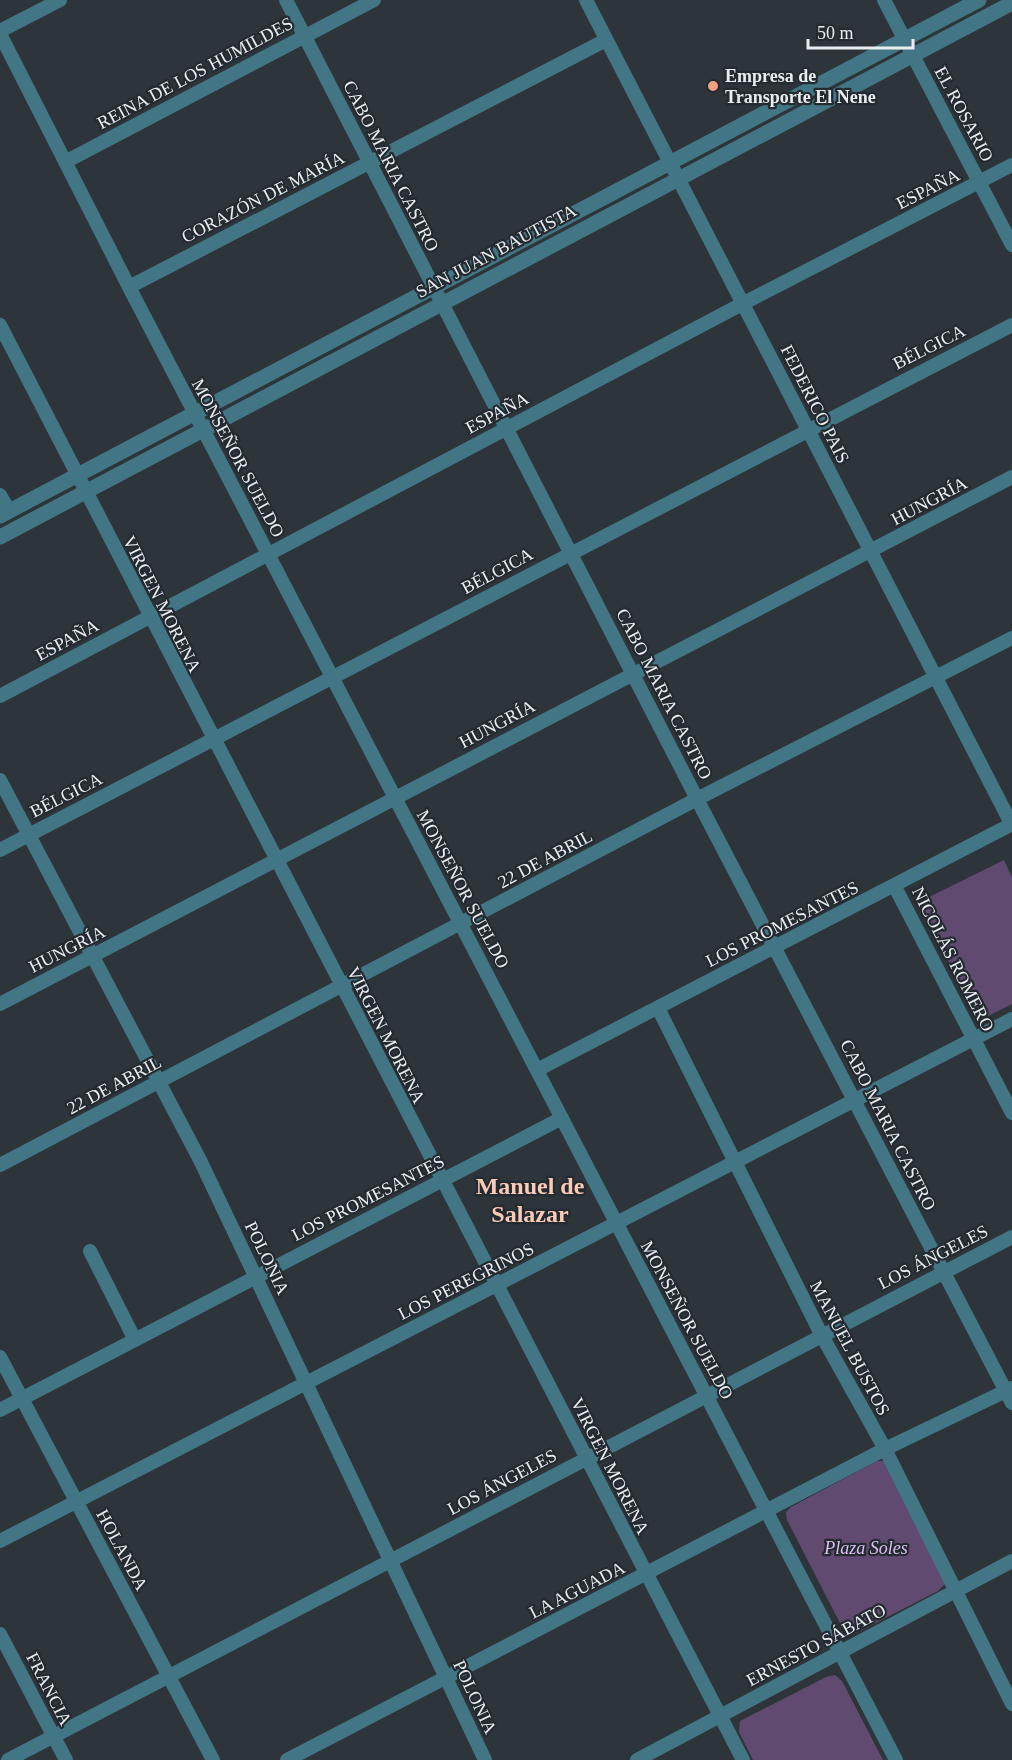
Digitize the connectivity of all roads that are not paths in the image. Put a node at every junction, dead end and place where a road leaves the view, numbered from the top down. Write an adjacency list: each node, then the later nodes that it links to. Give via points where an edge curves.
1 (60, 0): 8 (street)
2 (286, 0): 9 (street, CABO MARIA CASTRO)
3 (374, 0): 9 (street, REINA DE LOS HUMILDES)
4 (586, 0): 10 (street, FEDERICO PAIS)
5 (884, 0): 11 (street, EL ROSARIO)
6 (979, 0): 11 (street, SAN JUAN BAUTISTA)
7 (1012, 3): 12 (street, SAN JUAN BAUTISTA)
8 (0, 33): 13 (street, MONSEÑOR SUELDO)
9 (304, 36): 13 (street, REINA DE LOS HUMILDES); 14 (street, CABO MARIA CASTRO)
10 (606, 40): 14 (street, CORAZÓN DE MARÍA); 15 (street, FEDERICO PAIS)
11 (904, 40): 12 (street, EL ROSARIO); 15 (street, SAN JUAN BAUTISTA)
12 (913, 54): 17 (street, SAN JUAN BAUTISTA); 18 (street, EL ROSARIO)
13 (65, 162): 20 (street, MONSEÑOR SUELDO)
14 (369, 162): 20 (street, CORAZÓN DE MARÍA); 21 (street, CABO MARIA CASTRO)
15 (670, 163): 17 (street, FEDERICO PAIS); 21 (street, SAN JUAN BAUTISTA)
16 (1012, 165): 18 (street, ESPAÑA)
17 (677, 178): 22 (street, SAN JUAN BAUTISTA); 23 (street, FEDERICO PAIS)
18 (980, 183): 19 (street, EL ROSARIO); 23 (street, ESPAÑA)
19 (1012, 245)
20 (129, 287): 26 (street, MONSEÑOR SUELDO)
21 (434, 287): 22 (street, CABO MARIA CASTRO); 26 (street, SAN JUAN BAUTISTA)
22 (442, 302): 27 (street, CABO MARIA CASTRO); 28 (street, SAN JUAN BAUTISTA)
23 (742, 304): 27 (street, ESPAÑA); 29 (street, FEDERICO PAIS)
24 (1012, 325): 29 (street, BÉLGICA)
25 (0, 326): 30 (street, VIRGEN MORENA)
26 (195, 414): 28 (street, MONSEÑOR SUELDO); 30 (street, SAN JUAN BAUTISTA)
27 (507, 428): 36 (street, CABO MARIA CASTRO); 38 (street, ESPAÑA)
28 (204, 430): 32 (street, SAN JUAN BAUTISTA); 38 (street, MONSEÑOR SUELDO)
29 (808, 430): 36 (street, BÉLGICA); 37 (street, FEDERICO PAIS)
30 (76, 476): 32 (street, VIRGEN MORENA); 34 (street, SAN JUAN BAUTISTA)
31 (1012, 477): 37 (street, HUNGRÍA)
32 (84, 493): 35 (street, SAN JUAN BAUTISTA); 39 (street, VIRGEN MORENA)
33 (0, 495): 34 (street)
34 (4, 513)
35 (0, 537)
36 (571, 552): 41 (street, CABO MARIA CASTRO); 43 (street, BÉLGICA)
37 (871, 552): 41 (street, HUNGRÍA); 42 (street, FEDERICO PAIS)
38 (269, 556): 39 (street, ESPAÑA); 43 (street, MONSEÑOR SUELDO)
39 (149, 618): 44 (street, ESPAÑA); 45 (street, VIRGEN MORENA)
40 (1012, 638): 42 (street, 22 DE ABRIL)
41 (633, 672): 47 (street, HUNGRÍA); 48 (street, CABO MARIA CASTRO)
42 (936, 677): 48 (street, 22 DE ABRIL); 49 (street, FEDERICO PAIS)
43 (332, 678): 45 (street, BÉLGICA); 47 (street, MONSEÑOR SUELDO)
44 (0, 696)
45 (213, 740): 50 (street, BÉLGICA); 52 (street, VIRGEN MORENA)
46 (0, 780): 50 (street, POLONIA)
47 (396, 799): 52 (street, HUNGRÍA); 54 (street, MONSEÑOR SUELDO)
48 (697, 799): 54 (street, 22 DE ABRIL); 55 (street, CABO MARIA CASTRO)
49 (1012, 825): 53 (street, LOS PROMESANTES)
50 (29, 835): 51 (street, BÉLGICA); 56 (street, POLONIA)
51 (0, 850)
52 (276, 861): 56 (street, HUNGRÍA); 57 (street, VIRGEN MORENA)
53 (895, 886): 55 (street, LOS PROMESANTES); 61 (street, NICOLÁS ROMERO)
54 (460, 923): 57 (street, 22 DE ABRIL); 62 (street, MONSEÑOR SUELDO)
55 (776, 947): 59 (street, LOS PROMESANTES); 64 (street, CABO MARIA CASTRO)
56 (93, 956): 58 (street, HUNGRÍA); 63 (street, POLONIA)
57 (341, 986): 63 (street, 22 DE ABRIL); 69 (street, VIRGEN MORENA)
58 (0, 1004)
59 (658, 1008): 62 (street, LOS PROMESANTES); 67 (street, MANUEL BUSTOS)
60 (1012, 1019): 61 (street, LOS PEREGRINOS)
61 (973, 1038): 64 (street, LOS PEREGRINOS); 65 (street, NICOLÁS ROMERO)
62 (537, 1070): 66 (street, MONSEÑOR SUELDO)
63 (159, 1082): 68 (street, 22 DE ABRIL); 74 (street, POLONIA)
64 (855, 1099): 67 (street, LOS PEREGRINOS); 73 (street, CABO MARIA CASTRO)
65 (1012, 1113)
66 (562, 1118): 69 (street, LOS PROMESANTES); 70 (street, MONSEÑOR SUELDO)
67 (734, 1160): 70 (street, LOS PEREGRINOS); 76 (street, MANUEL BUSTOS)
68 (0, 1165)
69 (441, 1180): 74 (street, LOS PROMESANTES); 75 (street, VIRGEN MORENA)
70 (616, 1223): 75 (street, LOS PEREGRINOS); 81 (street, MONSEÑOR SUELDO)
71 (1012, 1237): 73 (street, LOS ÁNGELES)
72 (90, 1251): 77 (street)
73 (944, 1272): 76 (street, LOS ÁNGELES); 80 (street, CABO MARIA CASTRO)
74 (255, 1276): 77 (street, LOS PROMESANTES); 79 (street, POLONIA)
75 (496, 1285): 79 (street, LOS PEREGRINOS); 85 (street, VIRGEN MORENA)
76 (821, 1334): 81 (street, LOS ÁNGELES); 84 (street, MANUEL BUSTOS)
77 (134, 1338): 82 (street, LOS PROMESANTES)
78 (0, 1357): 82 (street, HOLANDA)
79 (307, 1383): 86 (street, LOS PEREGRINOS); 89 (street, POLONIA)
80 (1010, 1394): 84 (street, LA AGUADA)
81 (706, 1396): 85 (street, LOS ÁNGELES); 87 (street, MONSEÑOR SUELDO)
82 (22, 1399): 83 (street, LOS PROMESANTES); 86 (street, HOLANDA)
83 (0, 1410)
84 (885, 1449): 87 (street, LA AGUADA); 92 (street, MANUEL BUSTOS)
85 (586, 1458): 89 (street, LOS ÁNGELES); 91 (street, VIRGEN MORENA)
86 (76, 1502): 88 (street, LOS PEREGRINOS); 95 (street, HOLANDA)
87 (767, 1512): 91 (street, LA AGUADA); 94 (street, MONSEÑOR SUELDO)
88 (0, 1541)
89 (391, 1560): 95 (street, LOS ÁNGELES); 96 (street, POLONIA)
90 (1012, 1561): 92 (street, ERNESTO SÁBATO)
91 (646, 1574): 96 (street, LA AGUADA); 98 (street, VIRGEN MORENA)
92 (957, 1590): 94 (street, ERNESTO SÁBATO); 97 (street, MANUEL BUSTOS)
93 (0, 1634): 99 (street, FRANCIA)
94 (841, 1654): 98 (street, ERNESTO SÁBATO); 107 (street, MONSEÑOR SUELDO)
95 (168, 1676): 99 (street, LOS ÁNGELES); 102 (street, HOLANDA)
96 (446, 1678): 103 (street, LA AGUADA); 104 (street, POLONIA)
97 (1012, 1704)
98 (720, 1717): 105 (street, ERNESTO SÁBATO); 106 (street, VIRGEN MORENA)
99 (53, 1737): 100 (street, LOS ÁNGELES); 101 (street, FRANCIA)
100 (8, 1760)
101 (66, 1760)
102 (213, 1760)
103 (287, 1760)
104 (485, 1760)
105 (637, 1760)
106 (743, 1760)
107 (896, 1760)

